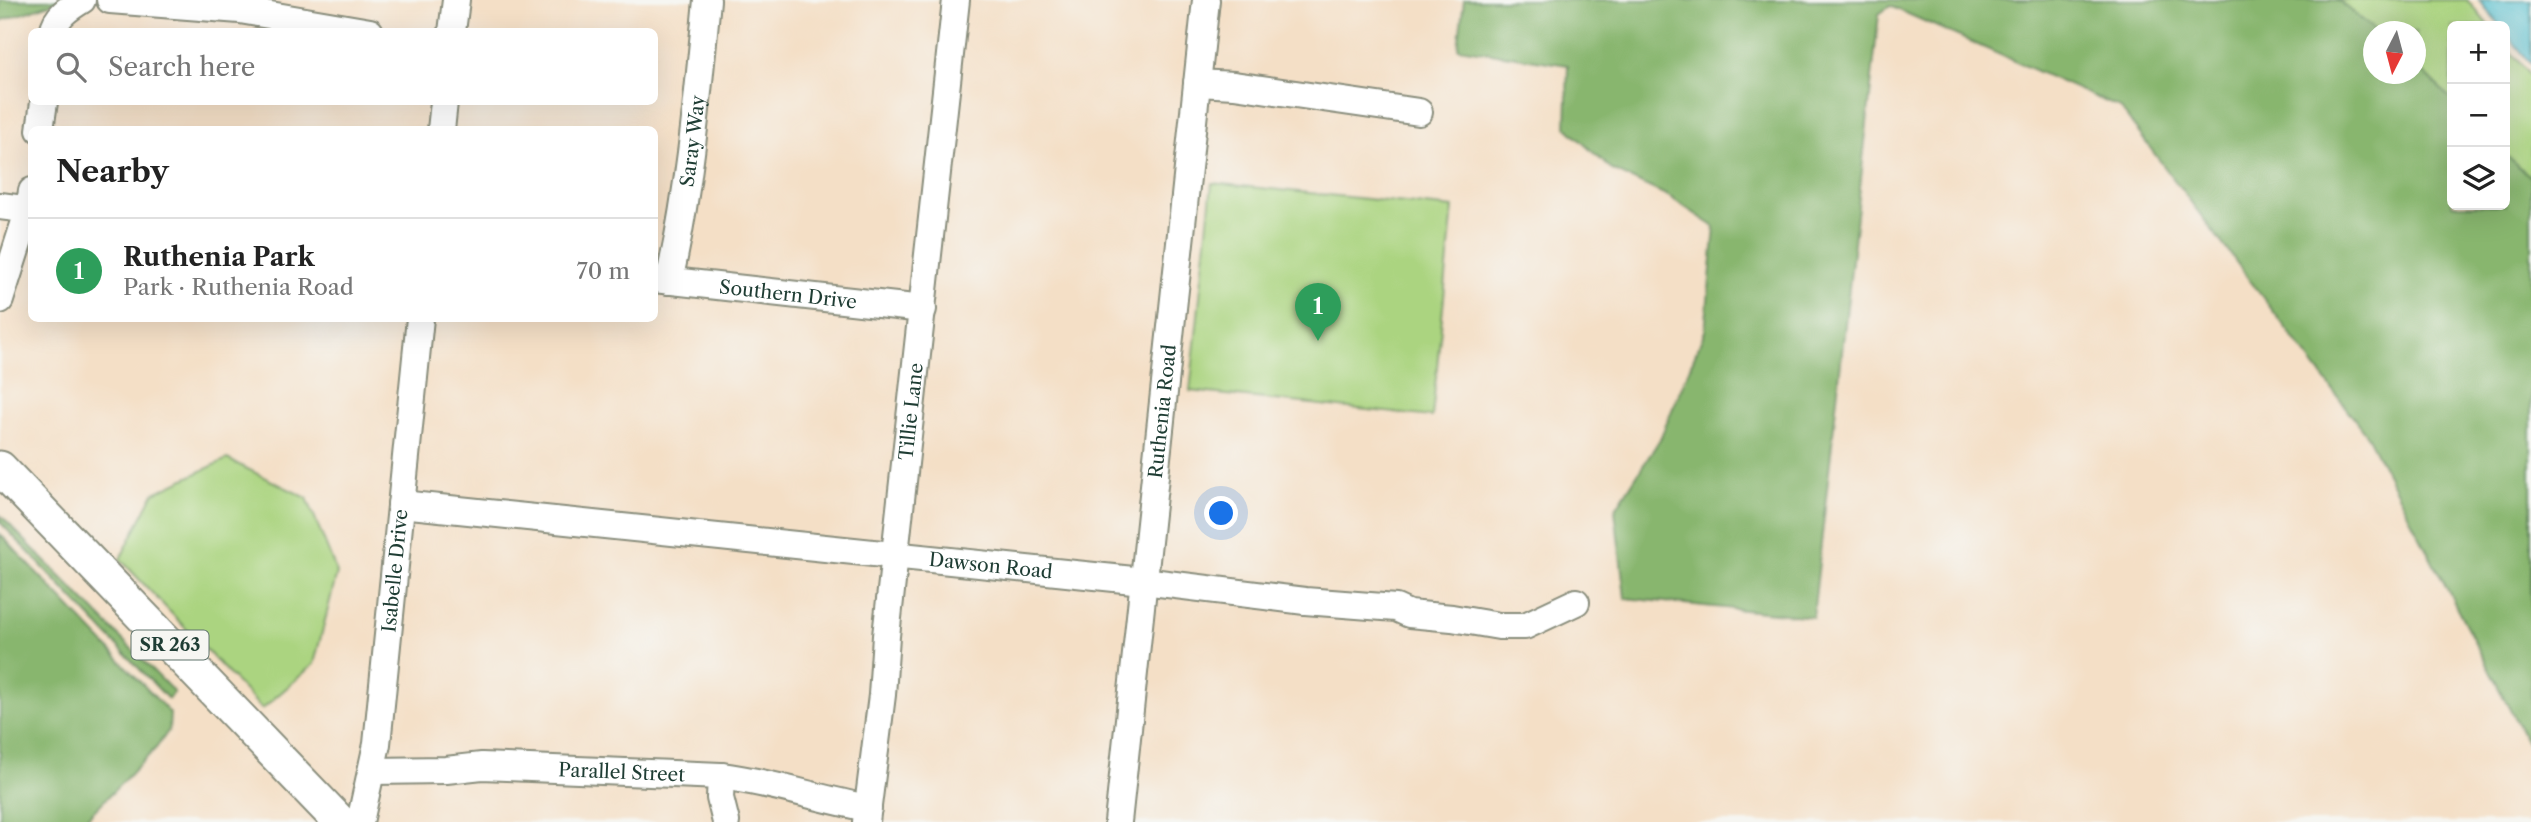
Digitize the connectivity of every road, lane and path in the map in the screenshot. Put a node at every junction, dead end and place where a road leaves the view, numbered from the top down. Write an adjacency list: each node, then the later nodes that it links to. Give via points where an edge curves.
1 (110, 0): 8 (street, via 240,10)
2 (456, 0): 9 (street)
3 (707, 0): 19 (street, Saray Way, via 681,228)
4 (956, 0): 21 (street, Tillie Lane)
5 (1206, 0): 10 (street, Ruthenia Road)
6 (75, 4): 7 (street)
7 (54, 28)
8 (346, 28)
9 (452, 28)
10 (1197, 83): 13 (street); 26 (street, Ruthenia Road)
11 (44, 105): 14 (street)
12 (444, 105): 15 (street)
13 (1419, 112)
14 (41, 126)
15 (441, 126)
16 (28, 204): 17 (street)
17 (0, 206)
18 (28, 213): 20 (street)
19 (662, 280): 21 (street, Southern Drive)
20 (0, 300)
21 (923, 309): 25 (street, Tillie Lane)
22 (420, 322): 24 (street, Isabelle Drive)
23 (0, 468): 31 (main road, SR 263)
24 (401, 504): 25 (street, Dawson Road); 28 (street, Isabelle Drive)
25 (896, 555): 26 (street, Dawson Road); 30 (street, Tillie Lane)
26 (1143, 581): 27 (street, Dawson Road, via 1396,608 1409,614 1499,626 1525,626); 34 (street, Ruthenia Road)
27 (1576, 602)
28 (372, 771): 29 (street, Parallel Street, via 482,766); 32 (street, Isabelle Drive)
29 (721, 776): 30 (street, Parallel Street, via 749,779); 33 (street)
30 (867, 815)
31 (340, 822)
32 (360, 822)
33 (726, 822)
34 (1118, 822)

